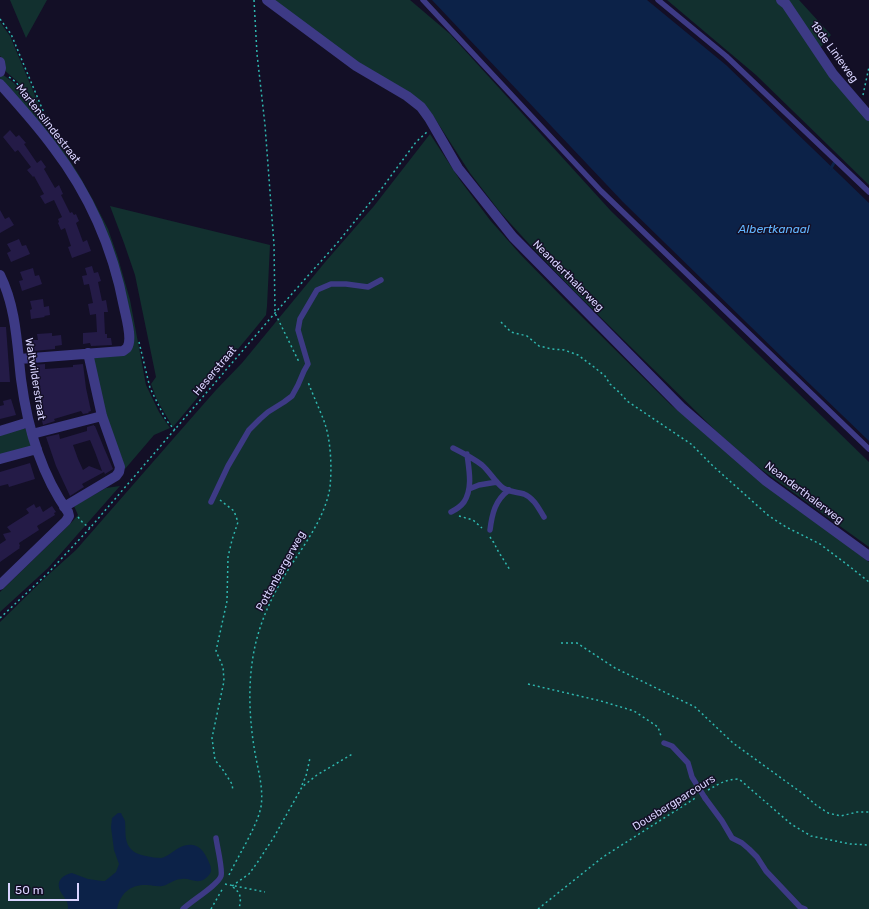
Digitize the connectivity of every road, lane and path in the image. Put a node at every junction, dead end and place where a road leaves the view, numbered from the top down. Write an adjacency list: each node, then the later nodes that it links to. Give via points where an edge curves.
1 (254, 0): 19 (path, via 274,245)
2 (267, 0): 15 (street, Neanderthalerweg, via 356,66 407,96 421,107)
3 (423, 0): 30 (lane, via 601,191)
4 (658, 0): 16 (lane, via 726,56)
5 (782, 0): 13 (street, 18de Linieweg, via 833,74)
6 (0, 19): 14 (path, via 11,34 49,126)
7 (0, 62): 9 (street)
8 (869, 67): 11 (path, via 862,95)
9 (0, 72): 12 (path, via 16,82)
10 (0, 84): 21 (street, Martenslindestraat, via 53,147 72,174 89,204 111,256 121,289 130,342 123,350)
11 (865, 99)
12 (30, 101)
13 (869, 116)
14 (44, 120)
15 (433, 127): 19 (path, Heserstraat, via 416,142 338,242); 45 (street, Neanderthalerweg, via 458,168 513,238 681,407 766,481)
16 (869, 192)
17 (0, 275): 22 (street, Waltwilderstraat, via 11,306)
18 (381, 280): 23 (lane, via 368,287 331,284 317,290 300,319 298,330 308,364)
19 (275, 313): 23 (path, Pottenbergerweg); 42 (path, Heserstraat)
20 (501, 322): 47 (path, via 511,332 527,336 539,346 578,355 605,376 627,400 691,444 769,516 820,544)
21 (88, 353): 22 (street, Martenslindestraat); 24 (street)
22 (19, 359): 25 (street, Waltwilderstraat)
23 (304, 371): 36 (lane, via 292,396 268,412 249,430); 62 (path, Pottenbergerweg, via 324,422 329,443 330,488 314,528 271,601 254,650 250,678 251,718 262,790 261,806 257,821)
24 (102, 416): 27 (street); 38 (street, via 120,467 119,472)
25 (29, 422): 26 (street); 27 (street, Waltwilderstraat)
26 (0, 431)
27 (32, 434): 29 (street, Waltwilderstraat)
28 (453, 448): 31 (lane)
29 (37, 449): 32 (street); 38 (street, Waltwilderstraat, via 48,479)
30 (869, 449)
31 (467, 454): 33 (lane); 34 (lane)
32 (0, 460)
33 (497, 482): 34 (lane); 35 (lane)
34 (469, 489): 39 (lane, via 463,503)
35 (509, 490): 40 (lane, via 531,498); 43 (lane, via 496,503)
36 (214, 496): 37 (lane); 57 (path, via 234,511 238,522 228,557 227,601 216,651 223,667 224,681 212,738 215,760 232,784)
37 (211, 502)
38 (64, 507): 48 (street, via 69,516 66,521)
39 (451, 512): 43 (path, via 473,520)
40 (544, 517)
41 (83, 523): 42 (path)
42 (90, 528): 49 (path, Heserstraat, via 48,574)
43 (488, 532): 44 (path); 44 (path)
44 (493, 542): 46 (path)
45 (869, 556)
46 (510, 570)
47 (869, 582)
48 (0, 585)
49 (0, 618)
50 (560, 643): 59 (path, via 576,643 615,668 695,707 734,743 828,813 841,816)
51 (528, 684): 52 (path, via 634,711 658,727)
52 (664, 743): 70 (lane, bridge, via 672,746 688,763 692,777 732,838 749,849 766,872)
53 (354, 753): 55 (path)
54 (310, 758): 55 (path)
55 (302, 787): 64 (path, via 257,863 249,874)
56 (708, 790): 61 (path, Dousbergparcours, via 731,779 739,779 791,824 811,836)
57 (232, 791)
58 (696, 798): 69 (path, Dousbergparcours, via 603,857)
59 (869, 812)
60 (216, 838): 66 (lane, via 221,876 216,883)
61 (869, 845)
62 (228, 876)
63 (225, 883): 67 (path)
64 (232, 886): 65 (path); 68 (path, via 241,898)
65 (265, 892)
66 (183, 909)
67 (211, 909)
68 (239, 909)
69 (538, 909)
70 (805, 909)

